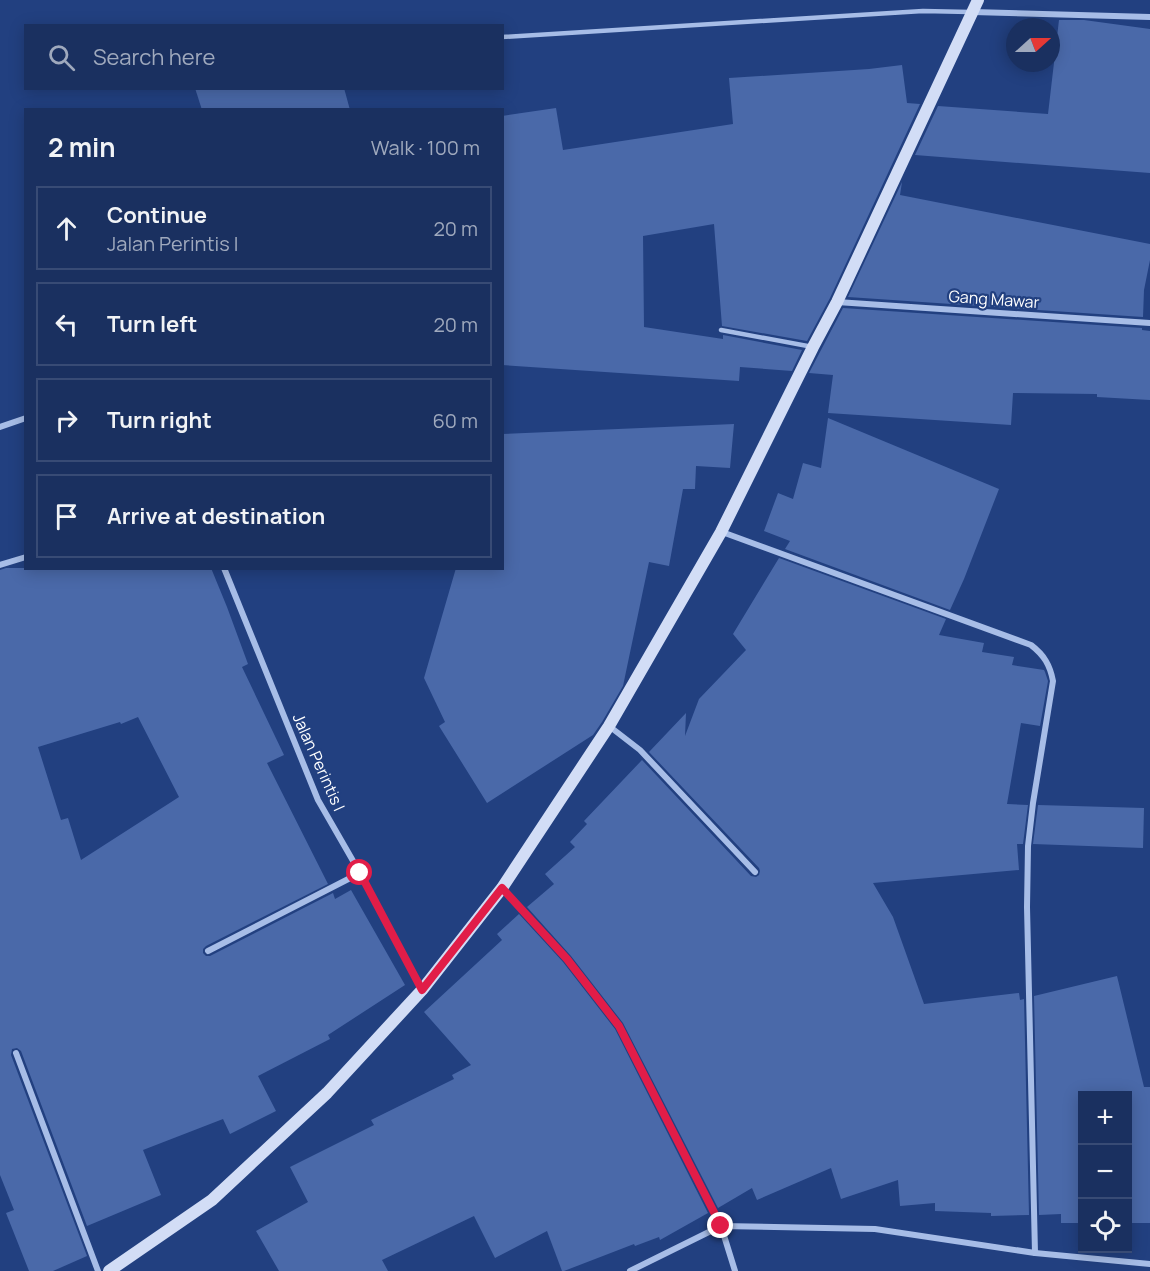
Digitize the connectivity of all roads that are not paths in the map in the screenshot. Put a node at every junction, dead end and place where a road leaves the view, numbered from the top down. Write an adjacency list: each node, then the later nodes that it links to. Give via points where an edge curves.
1 (976, 6): 2 (street); 3 (lane); 4 (street)
2 (1150, 17)
3 (504, 37)
4 (837, 302): 5 (street, Gang Mawar); 7 (street)
5 (1150, 323)
6 (721, 330): 7 (lane)
7 (813, 347): 10 (street)
8 (24, 419): 9 (street)
9 (0, 427)
10 (721, 532): 14 (street); 22 (street, via 1031,645 1050,668 1053,681 1028,846)
11 (24, 558): 12 (street)
12 (0, 565)
13 (225, 570): 16 (street, Jalan Perintis I, via 318,800)
14 (609, 726): 15 (street, via 640,750); 17 (street)
15 (755, 872)
16 (360, 873): 18 (street); 19 (street, Jalan Perintis I)
17 (502, 888): 19 (street); 21 (street, via 567,959 619,1026)
18 (208, 951)
19 (422, 990): 26 (street, via 327,1093 212,1200)
20 (16, 1053): 25 (street)
21 (721, 1226): 22 (street, via 875,1229); 24 (street); 27 (street)
22 (1035, 1253): 23 (street)
23 (1150, 1264)
24 (734, 1268)
25 (98, 1271)
26 (109, 1271)
27 (630, 1271)

